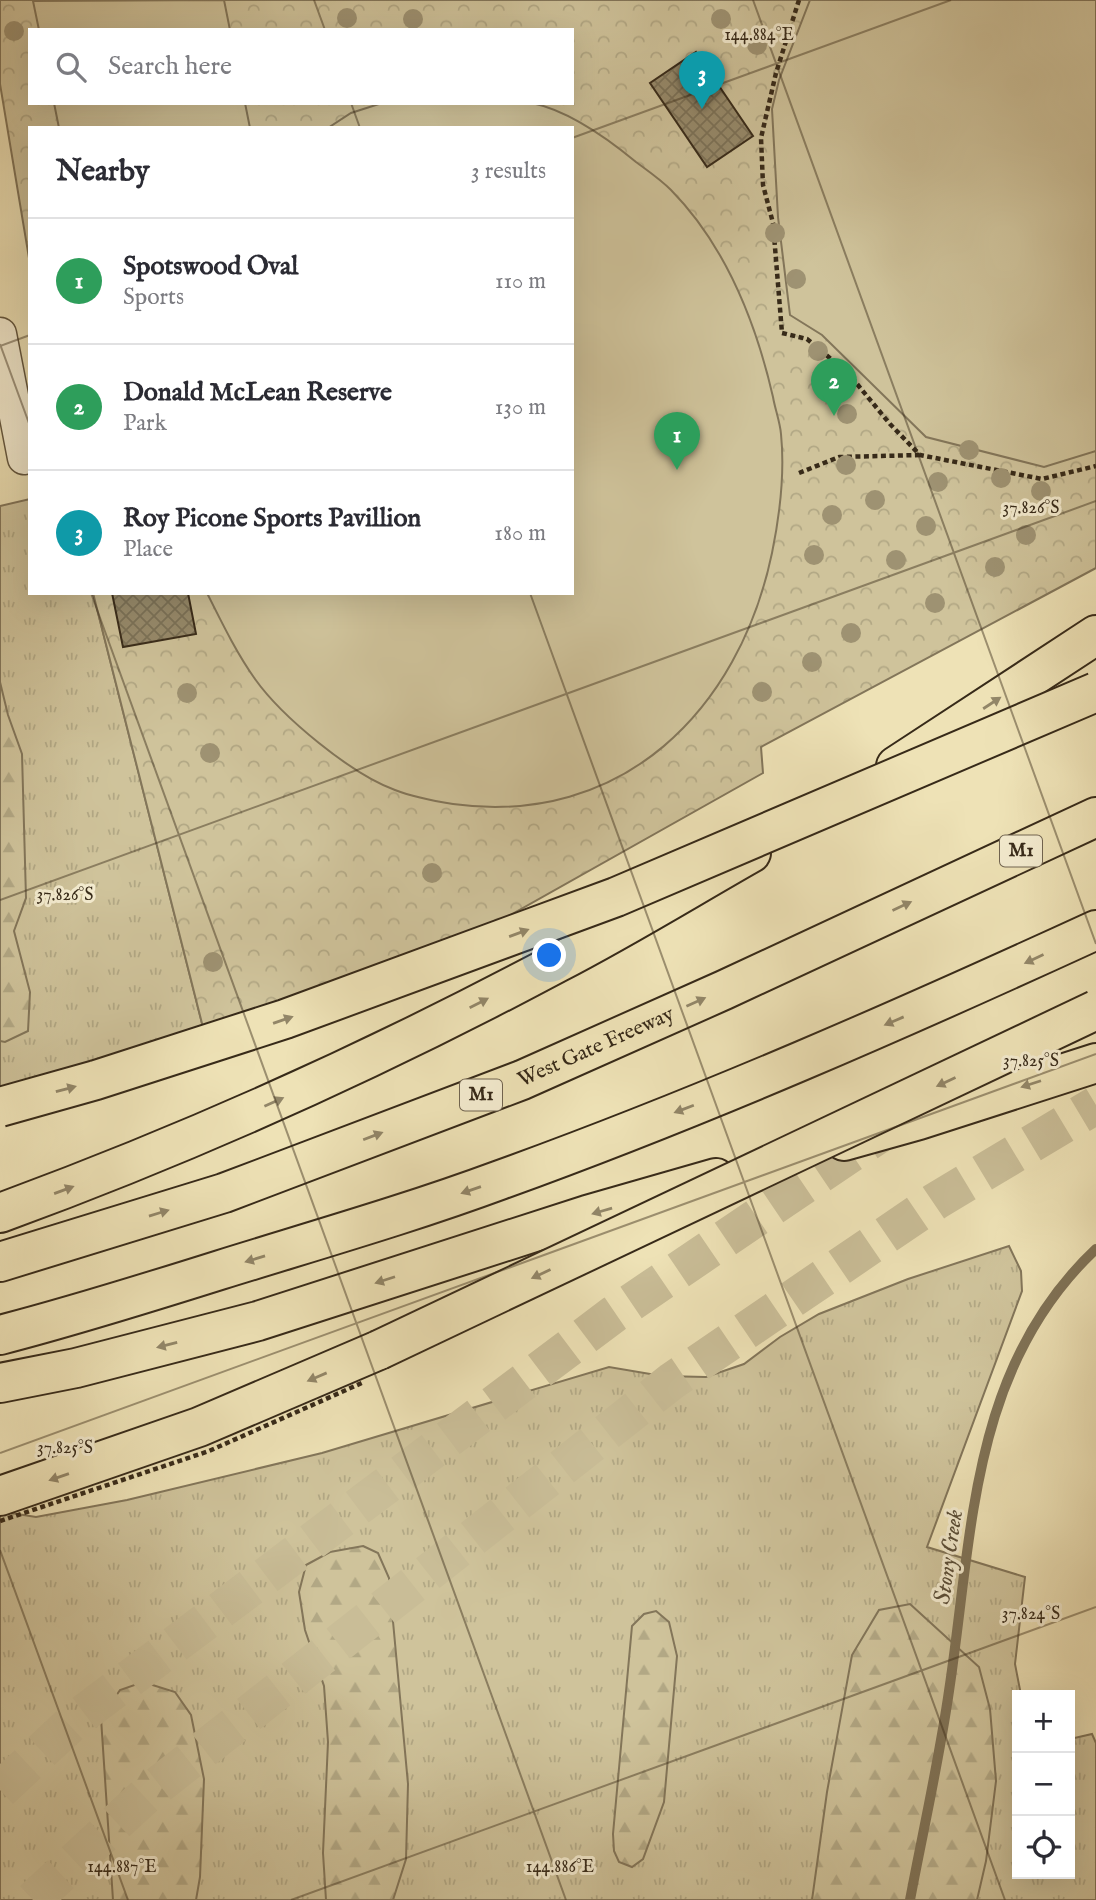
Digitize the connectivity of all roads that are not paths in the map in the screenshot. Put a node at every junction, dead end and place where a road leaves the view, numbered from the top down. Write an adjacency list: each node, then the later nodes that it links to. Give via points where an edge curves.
1 (0, 334): 2 (street)
2 (24, 458)
3 (1096, 635): 10 (highway, one-way to 3, via 192,1139 323,1081 557,963 826,811)
4 (1096, 692): 9 (highway, one-way to 4, bridge, via 285,1019 616,897)
5 (1096, 817): 11 (highway, West Gate Freeway / M1, one-way to 5, via 224,1193 522,1080)
6 (1096, 930): 12 (highway, one-way to 12, via 709,1100 499,1180 366,1225)
7 (1096, 1010): 14 (highway, one-way to 14, bridge, via 379,1350 199,1427)
8 (1096, 1063): 13 (highway, one-way to 13, via 919,1120 587,1215 258,1321)
9 (0, 1107)
10 (0, 1213)
11 (0, 1262)
12 (0, 1335)
13 (0, 1383)
14 (0, 1496)

